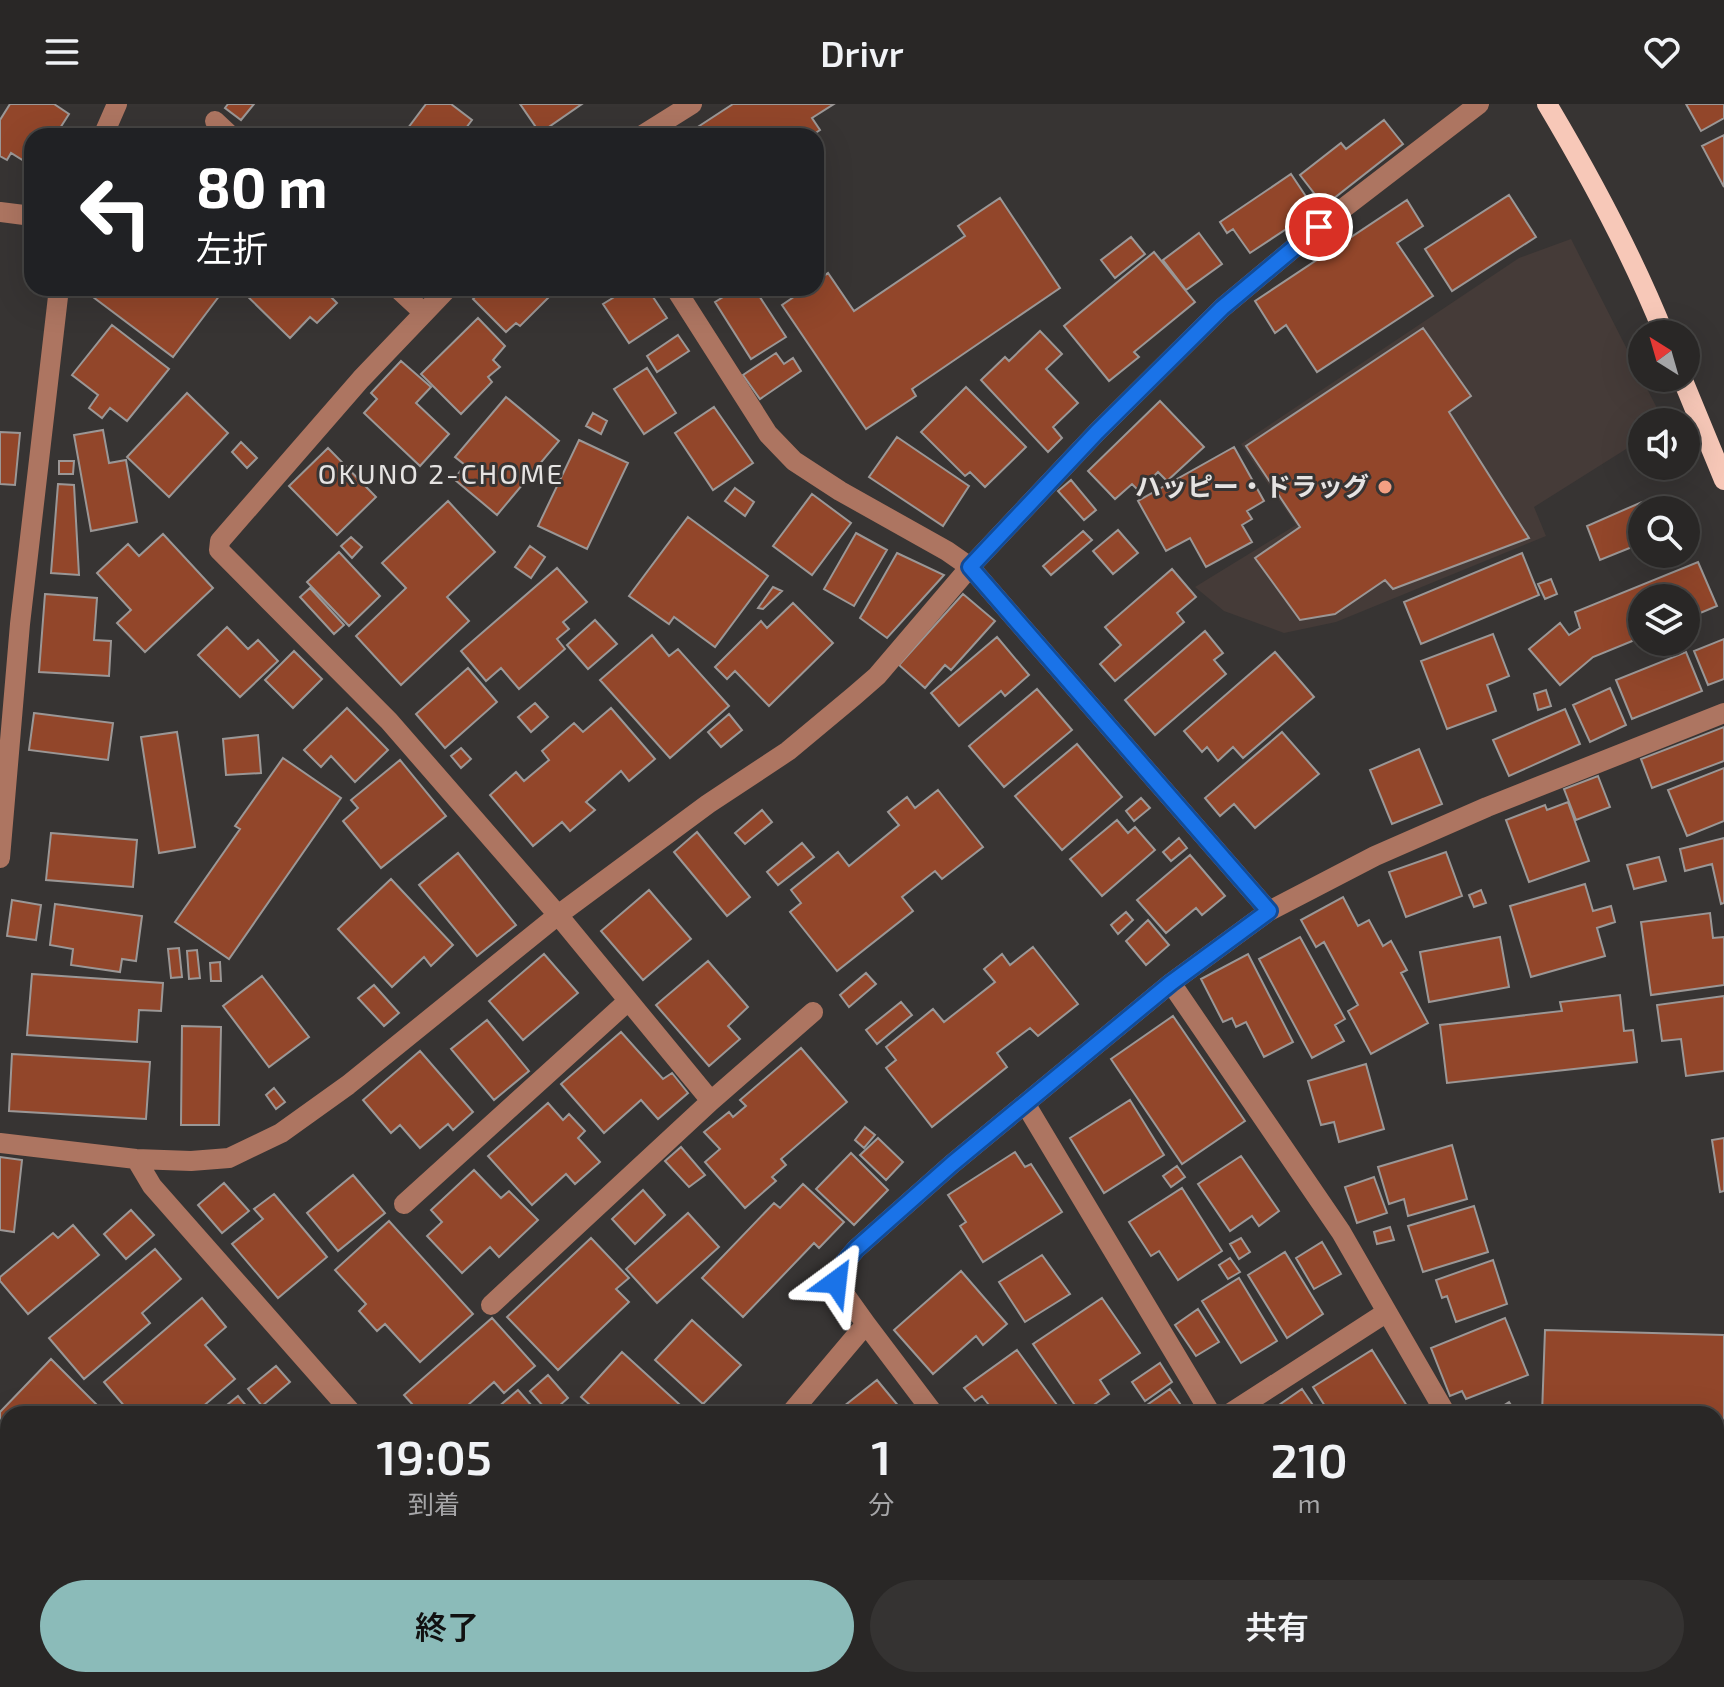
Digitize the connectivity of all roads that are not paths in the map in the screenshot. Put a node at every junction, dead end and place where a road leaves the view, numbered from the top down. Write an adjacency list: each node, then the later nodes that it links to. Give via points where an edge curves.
1 (117, 104): 6 (street)
2 (692, 104): 8 (street)
3 (1479, 104): 19 (street, via 1222,308)
4 (1547, 104): 16 (main road, via 1593,181)
5 (215, 121): 7 (street)
6 (106, 128)
7 (222, 128)
8 (654, 128)
9 (0, 212): 10 (street)
10 (24, 215)
11 (58, 296): 21 (street, via 20,624)
12 (406, 296): 15 (street)
13 (440, 296): 15 (street)
14 (680, 296): 19 (street, via 768,434 794,461)
15 (424, 313): 23 (street, via 277,473 220,541 219,550 389,721)
16 (1659, 320)
17 (1688, 392): 18 (main road)
18 (1724, 480)
19 (970, 567): 22 (street); 23 (street, via 854,696 788,751)
20 (1724, 713): 22 (street, via 1487,807)
21 (0, 858)
22 (1269, 911): 24 (street)
23 (558, 915): 25 (street); 30 (street, via 281,1133 229,1158)
24 (1171, 983): 28 (street); 33 (street, via 1341,1232)
25 (627, 1002): 27 (street); 31 (street)
26 (813, 1012): 27 (street)
27 (711, 1101): 32 (street)
28 (1026, 1105): 34 (street, via 952,1164 840,1268 836,1282); 38 (street)
29 (0, 1143): 30 (street)
30 (136, 1159): 35 (street, via 152,1186)
31 (404, 1204)
32 (491, 1305)
33 (1387, 1312): 39 (street); 40 (street)
34 (866, 1324): 36 (street); 37 (street)
35 (346, 1406)
36 (797, 1406)
37 (928, 1406)
38 (1206, 1406)
39 (1241, 1406)
40 (1441, 1406)

